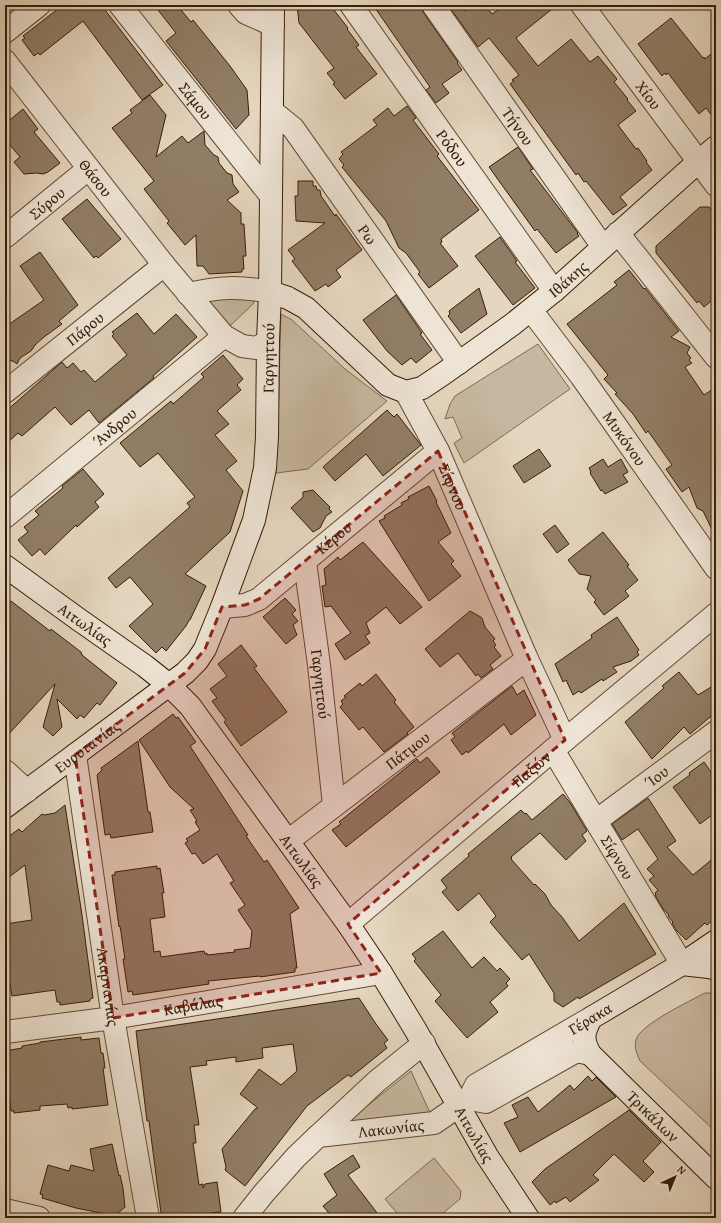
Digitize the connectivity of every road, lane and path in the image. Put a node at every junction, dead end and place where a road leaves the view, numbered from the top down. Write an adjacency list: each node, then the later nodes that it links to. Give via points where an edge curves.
1 (39, 5): 8 (street)
2 (120, 5): 15 (street, Σάμου)
3 (239, 5): 7 (street, via 246,13)
4 (351, 5): 19 (street, Ρόδου)
5 (433, 5): 17 (street, Τήνου)
6 (582, 5): 12 (street, Χίου)
7 (273, 15): 10 (street, Γαργηττού)
8 (5, 32)
9 (7, 66): 13 (street, Θάσου)
10 (272, 111): 15 (street, Γαργηττού); 26 (street, Ρω, via 293,128)
11 (716, 147): 12 (street, Ιθάκης)
12 (698, 162): 14 (street, Χίου); 17 (street, Ιθάκης)
13 (88, 169): 16 (street, Σύρου); 18 (street, Θάσου)
14 (716, 185)
15 (271, 196): 20 (street, Γαργηττού)
16 (5, 237)
17 (610, 240): 19 (street, Ιθάκης); 25 (street, Τήνου)
18 (164, 265): 21 (street, Θάσου); 27 (street, Πάρου)
19 (554, 291): 22 (street, Ιθάκης)
20 (270, 292): 21 (street, via 250,288 214,288); 24 (street, Γαργηττού); 28 (street, via 306,308 388,385)
21 (188, 294): 23 (street, Θάσου)
22 (531, 310): 26 (street, Ιθάκης); 33 (street, Μυκόνου, via 581,376)
23 (224, 336): 24 (street, Θάσου, via 242,346 257,348); 30 (street, Άνδρου)
24 (268, 341): 34 (street, Γαργηττού, via 265,468 254,520)
25 (716, 356)
26 (459, 363): 28 (street, Ιθάκης, via 422,388)
27 (5, 392)
28 (406, 392): 29 (street, Σίφνου)
29 (438, 451): 31 (street, Κέρου); 36 (street, Σίφνου)
30 (5, 517)
31 (305, 562): 34 (street, Κέρου, via 260,599 245,605); 43 (street, Γαργηττού)
32 (5, 566): 37 (street, Αιτωλίας)
33 (716, 568)
34 (222, 607): 37 (street, Γαργηττού, via 205,649 197,661)
35 (716, 614): 39 (street, Παξών)
36 (527, 659): 39 (street, Σίφνου); 43 (street, Πάτμου)
37 (169, 685): 40 (street, Ευρυτανίας); 46 (street, Αιτωλίας, via 190,706)
38 (716, 732): 45 (street, Ίου)
39 (559, 745): 45 (street, Σίφνου); 47 (street, Παξών)
40 (75, 755): 42 (street, Ευρυτανίας); 52 (street, Ακαρνανίας)
41 (5, 771): 42 (street)
42 (27, 791): 44 (street, Ευρυτανίας)
43 (334, 805): 46 (street, Πάτμου)
44 (5, 807)
45 (596, 821): 49 (street, Σίφνου)
46 (288, 841): 47 (street, Αιτωλίας)
47 (348, 924): 51 (street, Αιτωλίας)
48 (716, 941): 49 (street, Γέρακα)
49 (682, 964): 50 (street); 53 (street, Γέρακα)
50 (716, 969)
51 (380, 973): 52 (street, Καβάλας); 55 (street, Αιτωλίας)
52 (113, 1018): 54 (street, Καβάλας); 62 (street, Ακαρνανίας)
53 (591, 1018): 56 (street, via 584,1031 584,1039); 57 (street, Γέρακα, via 476,1085)
54 (5, 1032)
55 (424, 1043): 57 (street, Αιτωλίας); 58 (street, Λακωνίας, via 377,1081)
56 (590, 1054): 57 (street, Γέρακα, via 575,1052 486,1102); 59 (street, Τρικάλων)
57 (464, 1103): 58 (street, Λακωνίας, via 434,1123); 64 (street, Αιτωλίας, via 487,1156)
58 (318, 1136): 63 (street, Λακωνίας, via 296,1157)
59 (716, 1178)
60 (5, 1210): 61 (street)
61 (39, 1218)
62 (148, 1218)
63 (244, 1218)
64 (528, 1218)

